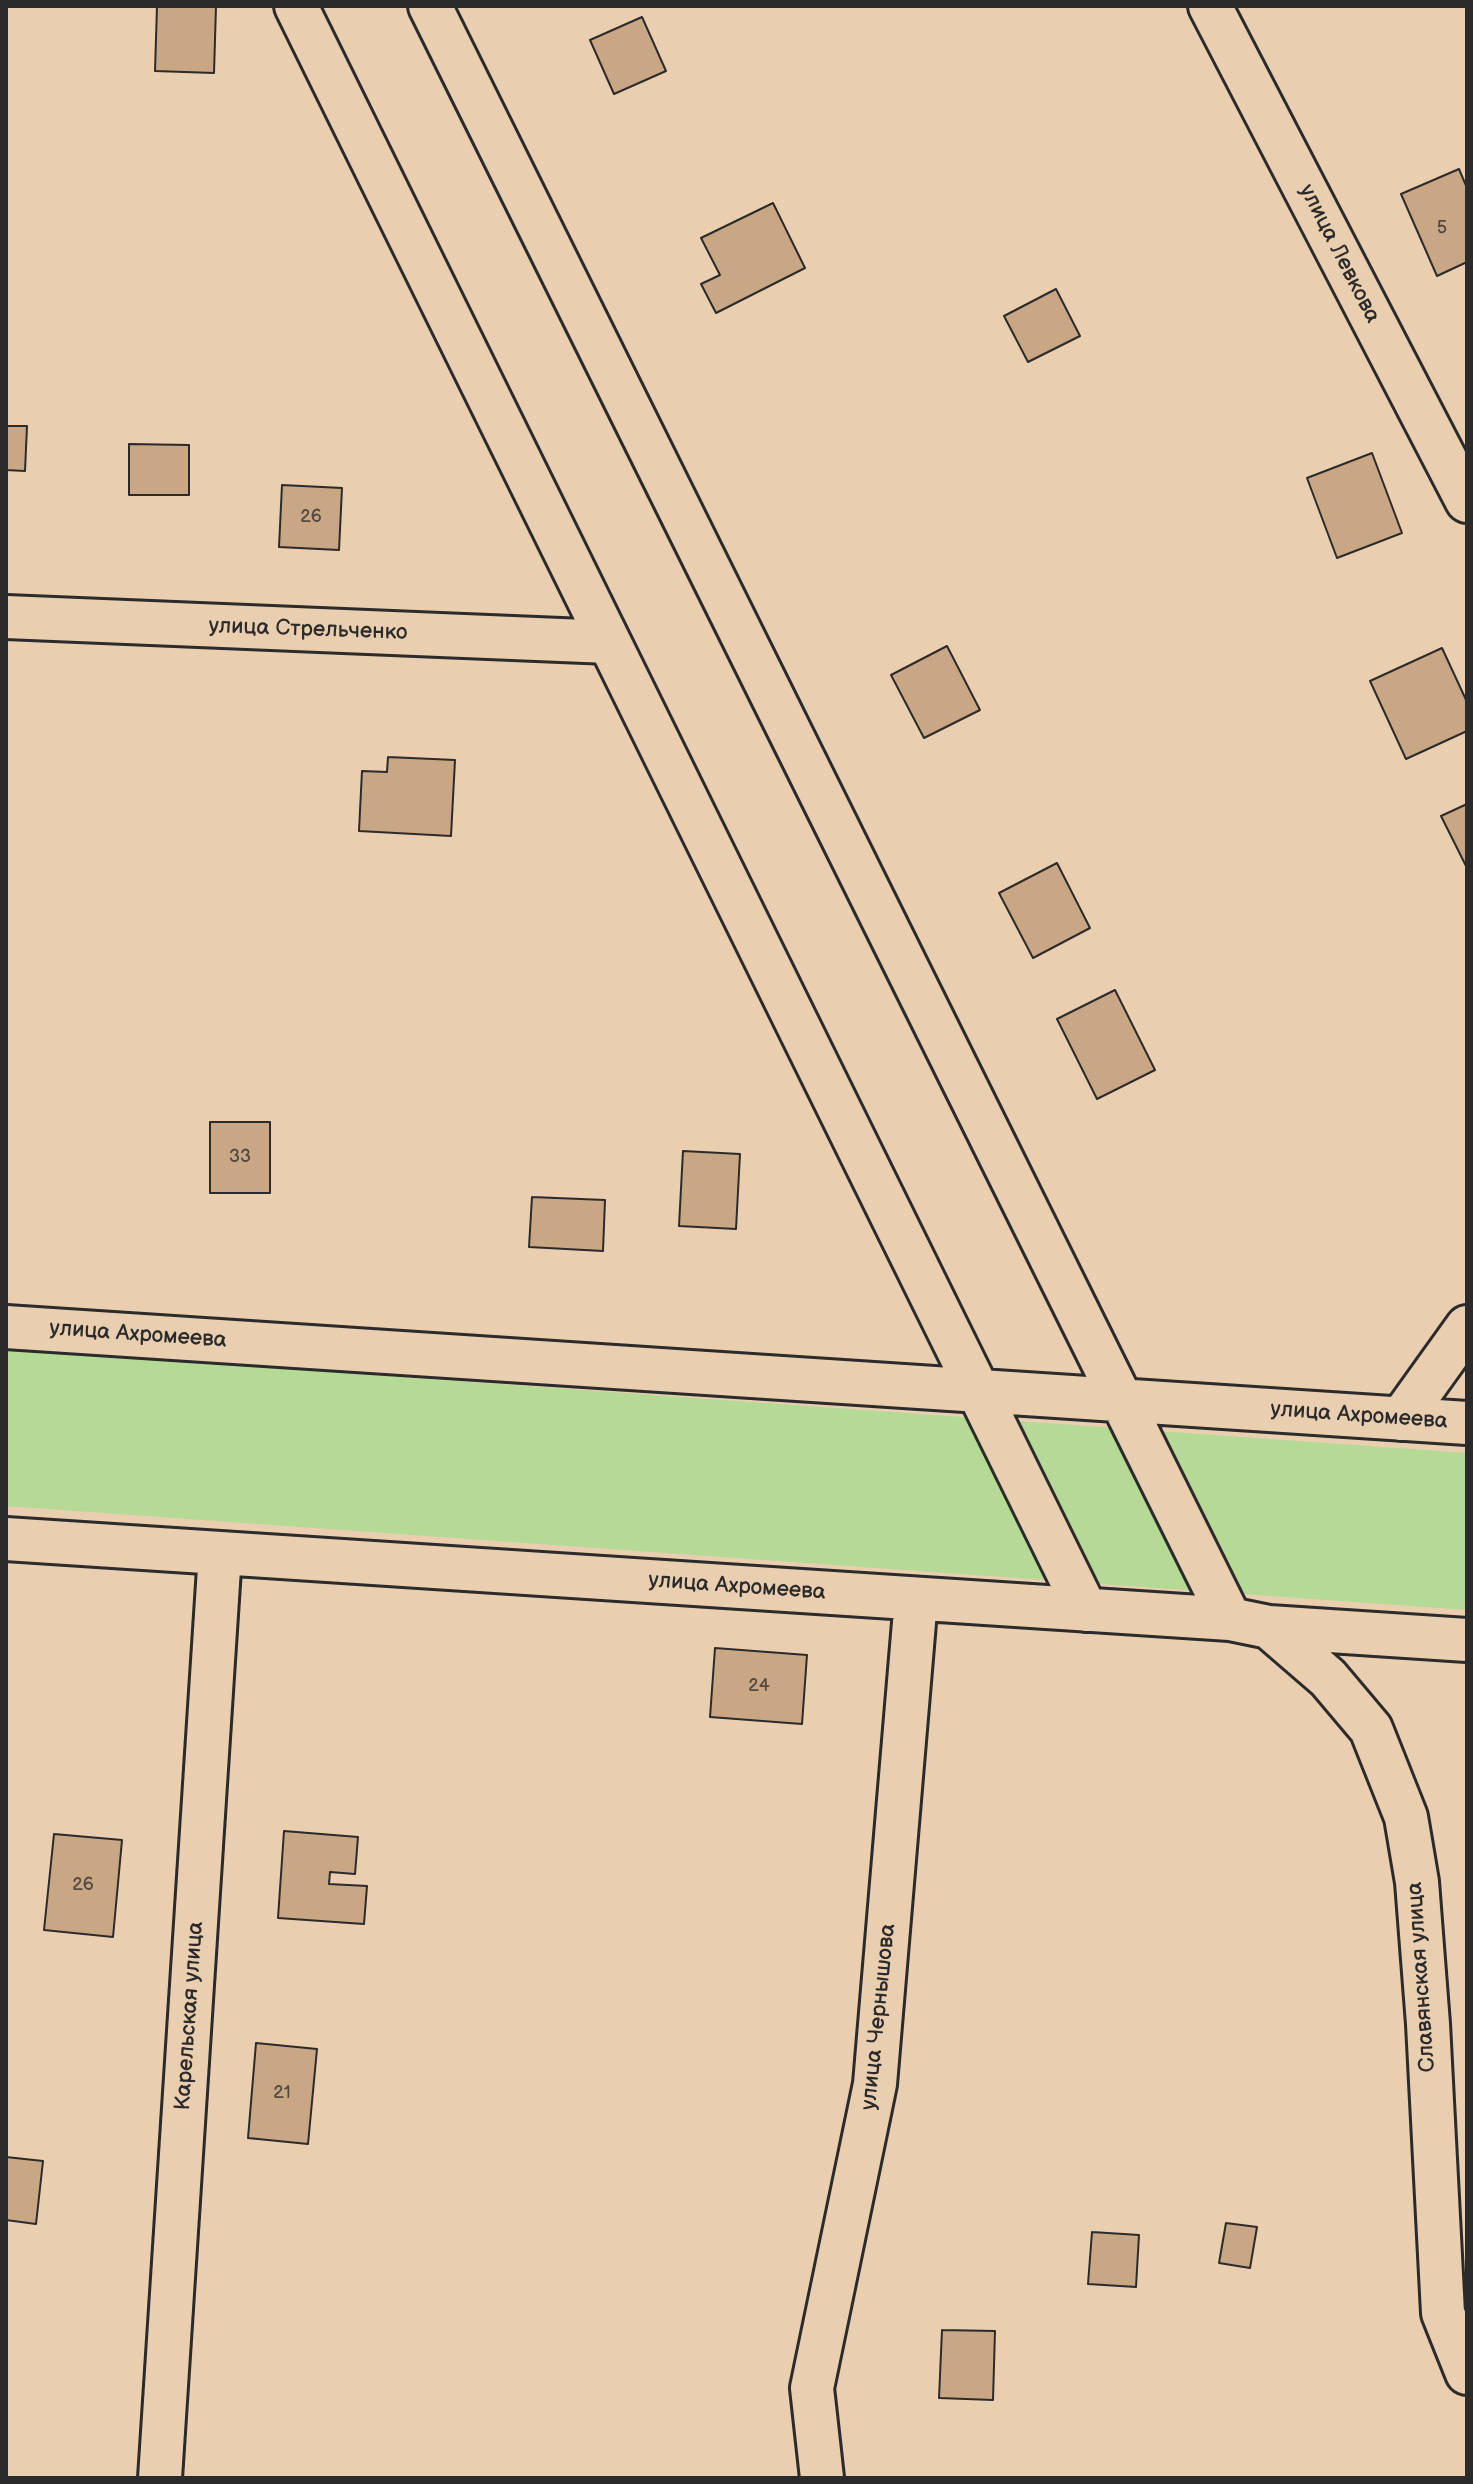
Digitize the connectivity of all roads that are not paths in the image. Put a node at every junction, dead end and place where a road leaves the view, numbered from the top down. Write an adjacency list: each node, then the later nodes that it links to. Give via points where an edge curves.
1 (296, 6): 6 (street)
2 (430, 6): 10 (street)
3 (1210, 6): 4 (street, улица Левкова)
4 (1467, 501)
5 (6, 617): 6 (street, улица Стрельченко)
6 (609, 642): 9 (street)
7 (6, 1327): 9 (street, улица Ахромеева)
8 (1467, 1327): 11 (street)
9 (978, 1390): 10 (street, улица Ахромеева); 16 (street)
10 (1121, 1400): 11 (street, улица Ахромеева); 17 (street)
11 (1401, 1419): 12 (street, улица Ахромеева)
12 (1467, 1423)
13 (6, 1539): 14 (street, улица Ахромеева)
14 (220, 1553): 15 (street, улица Ахромеева); 20 (street, Карельская улица)
15 (916, 1599): 16 (street, улица Ахромеева); 21 (street, улица Чернышова, via 875,2084 812,2388)
16 (1086, 1610): 17 (street, улица Ахромеева)
17 (1250, 1623): 18 (street, улица Ахромеева); 19 (street, Славянская улица, via 1328,1678 1371,1729 1406,1817 1417,1882 1428,2024 1443,2313)
18 (1467, 1640)
19 (1467, 2373)
20 (160, 2478)
21 (822, 2478)

